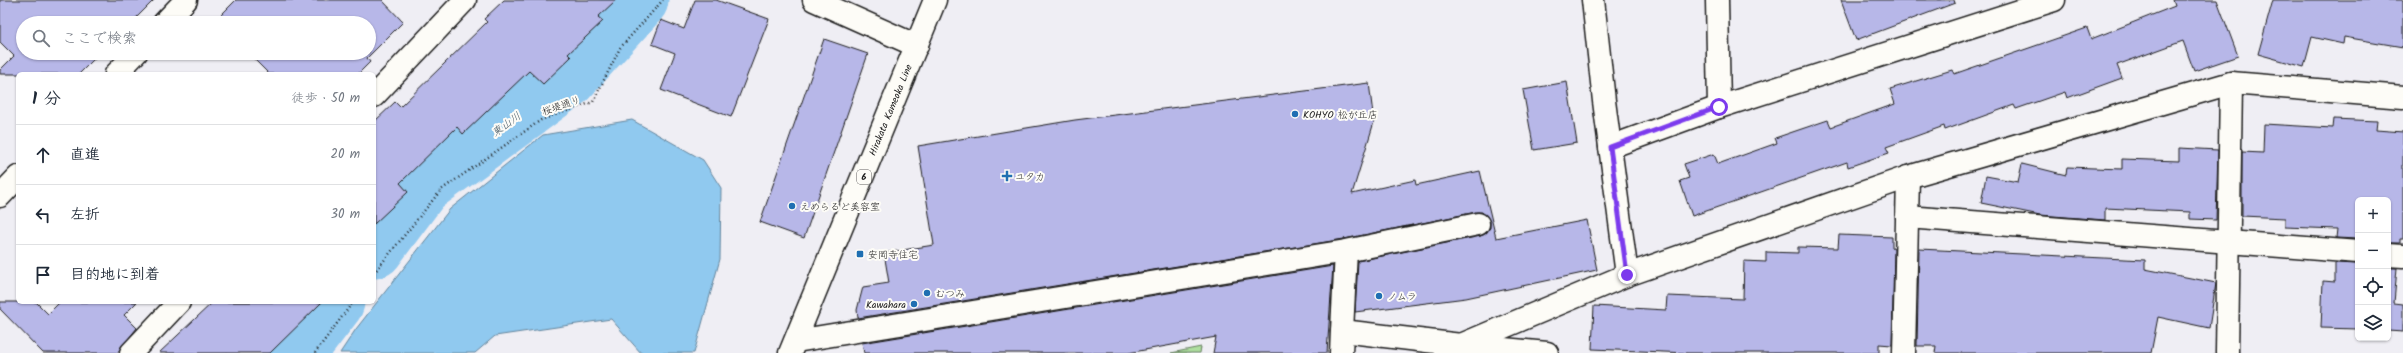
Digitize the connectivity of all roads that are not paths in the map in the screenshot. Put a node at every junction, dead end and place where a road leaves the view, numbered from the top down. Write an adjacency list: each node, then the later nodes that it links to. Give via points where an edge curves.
1 (186, 0): 8 (street)
2 (465, 0): 13 (street)
3 (814, 0): 9 (street)
4 (937, 0): 9 (street, Hirakata Kameoka Line / 6)
5 (1593, 0): 16 (street)
6 (1717, 0): 15 (street)
7 (2054, 0): 15 (street)
8 (171, 16)
9 (917, 46): 31 (street, Hirakata Kameoka Line / 6)
10 (129, 60): 11 (street)
11 (118, 72)
12 (2231, 83): 14 (street); 17 (street); 22 (street)
13 (376, 94)
14 (2403, 97)
15 (1719, 107): 16 (street)
16 (1610, 147): 27 (street)
17 (1908, 177): 20 (street); 27 (street)
18 (16, 179): 19 (street)
19 (0, 196)
20 (1907, 217): 22 (street); 35 (street)
21 (1478, 224): 23 (street)
22 (2230, 240): 24 (street); 36 (street)
23 (1346, 251): 29 (street); 31 (street)
24 (2355, 252)
25 (2391, 255): 26 (street)
26 (2403, 256)
27 (1627, 275): 30 (street)
28 (177, 304): 32 (street)
29 (1342, 331): 30 (street); 33 (street)
30 (1461, 345): 34 (street)
31 (793, 347)
32 (131, 353)
33 (1341, 353)
34 (1547, 353)
35 (1904, 353)
36 (2227, 353)

